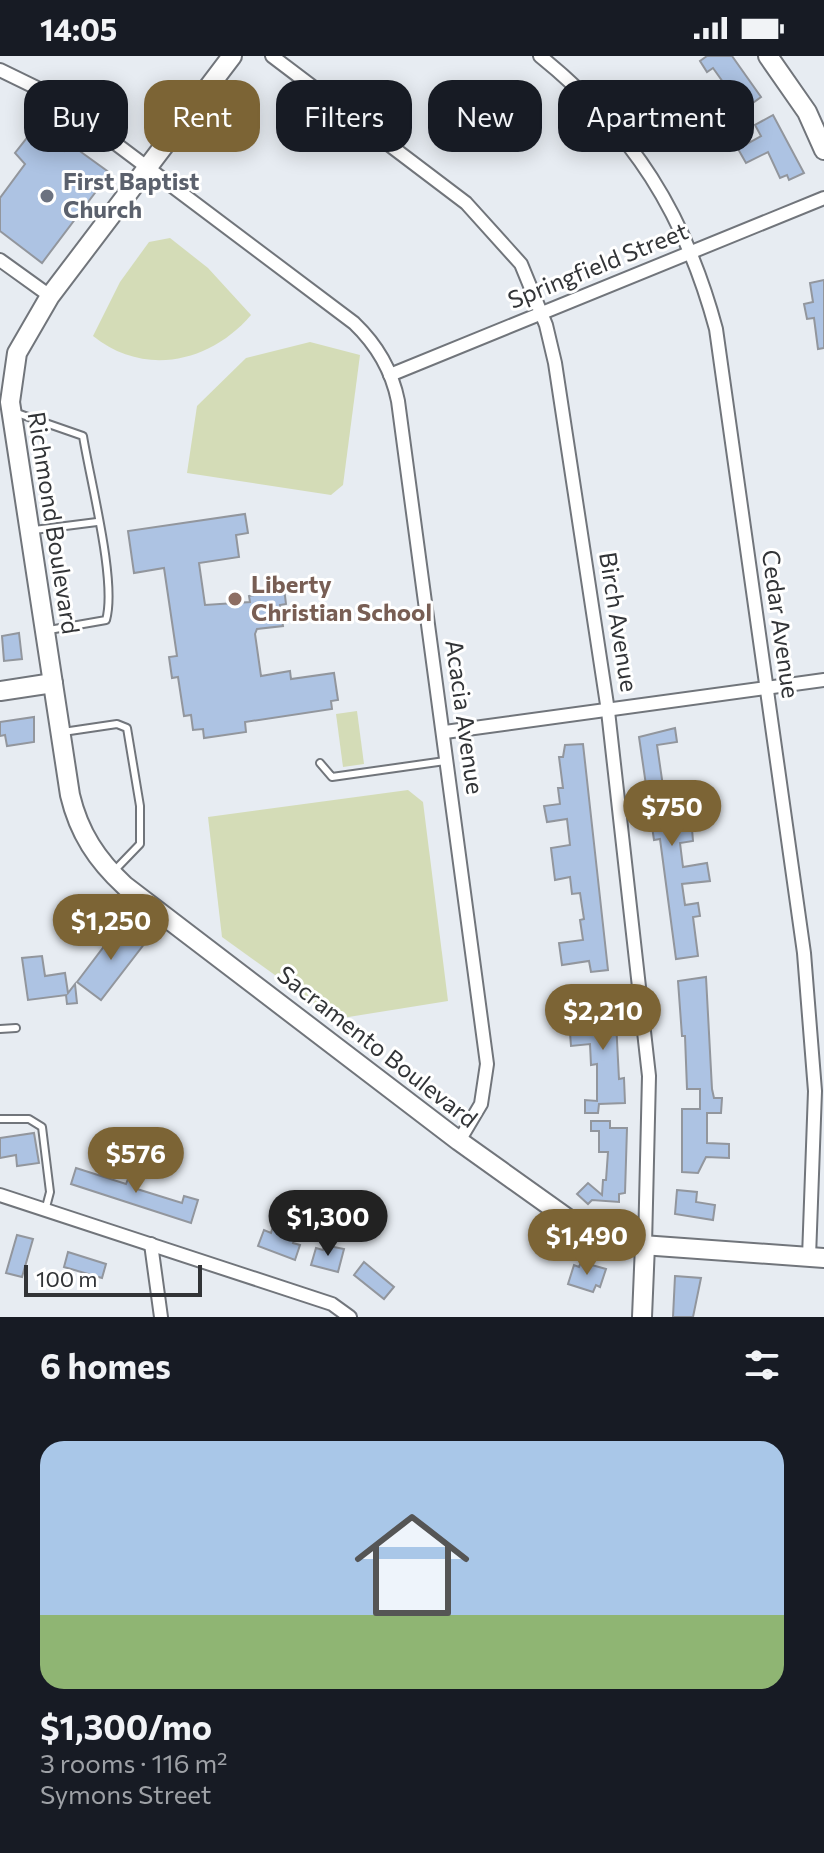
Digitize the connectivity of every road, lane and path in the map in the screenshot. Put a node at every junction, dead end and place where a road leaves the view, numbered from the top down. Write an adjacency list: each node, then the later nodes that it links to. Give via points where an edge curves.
1 (232, 56): 7 (street, Richmond Boulevard)
2 (272, 56): 12 (street, Birch Avenue, via 466,203 521,264)
3 (540, 56): 9 (street, Cedar Avenue, via 641,159)
4 (768, 56): 6 (street, via 807,112)
5 (0, 70): 7 (street, Acacia Avenue, via 39,89)
6 (824, 150)
7 (148, 168): 11 (street, Richmond Boulevard); 13 (street, Acacia Avenue, via 354,323)
8 (824, 198): 9 (street, Springfield Street)
9 (691, 252): 12 (street, Springfield Street); 20 (street, Cedar Avenue, via 716,329)
10 (0, 260): 11 (street)
11 (50, 296): 14 (street, Richmond Boulevard, via 17,353)
12 (540, 312): 13 (street, Springfield Street); 22 (street, Birch Avenue, via 555,363)
13 (390, 375): 23 (street, Acacia Avenue)
14 (12, 411): 15 (lane, via 83,436); 16 (street, Richmond Boulevard)
15 (97, 522): 16 (lane); 17 (lane, via 106,572 106,620)
16 (30, 530): 17 (street, Richmond Boulevard)
17 (45, 630): 19 (street, Richmond Boulevard)
18 (824, 680): 20 (street)
19 (53, 683): 21 (street); 24 (street, Sacramento Boulevard)
20 (766, 687): 22 (street); 36 (street, Cedar Avenue, via 804,953 815,1091)
21 (0, 691)
22 (608, 711): 23 (street); 35 (street, Birch Avenue, via 649,1076)
23 (445, 732): 25 (street, Acacia Avenue)
24 (61, 733): 27 (street, Sacramento Boulevard, via 77,822); 27 (lane, via 117,724 127,728 140,806 140,844)
25 (449, 761): 26 (lane, via 332,777); 31 (street, Acacia Avenue, via 487,1064 481,1104)
26 (320, 763)
27 (111, 874): 31 (street, Sacramento Boulevard)
28 (16, 1028): 29 (lane)
29 (0, 1029)
30 (0, 1119): 33 (lane, via 29,1119 42,1127 50,1192)
31 (459, 1141): 35 (street, Sacramento Boulevard, via 595,1238)
32 (0, 1195): 33 (street)
33 (45, 1211): 34 (street)
34 (151, 1244): 37 (street); 38 (street, via 332,1304)
35 (645, 1245): 36 (street, Sacramento Boulevard); 39 (street, Birch Avenue)
36 (817, 1257)
37 (161, 1317)
38 (350, 1317)
39 (642, 1317)

